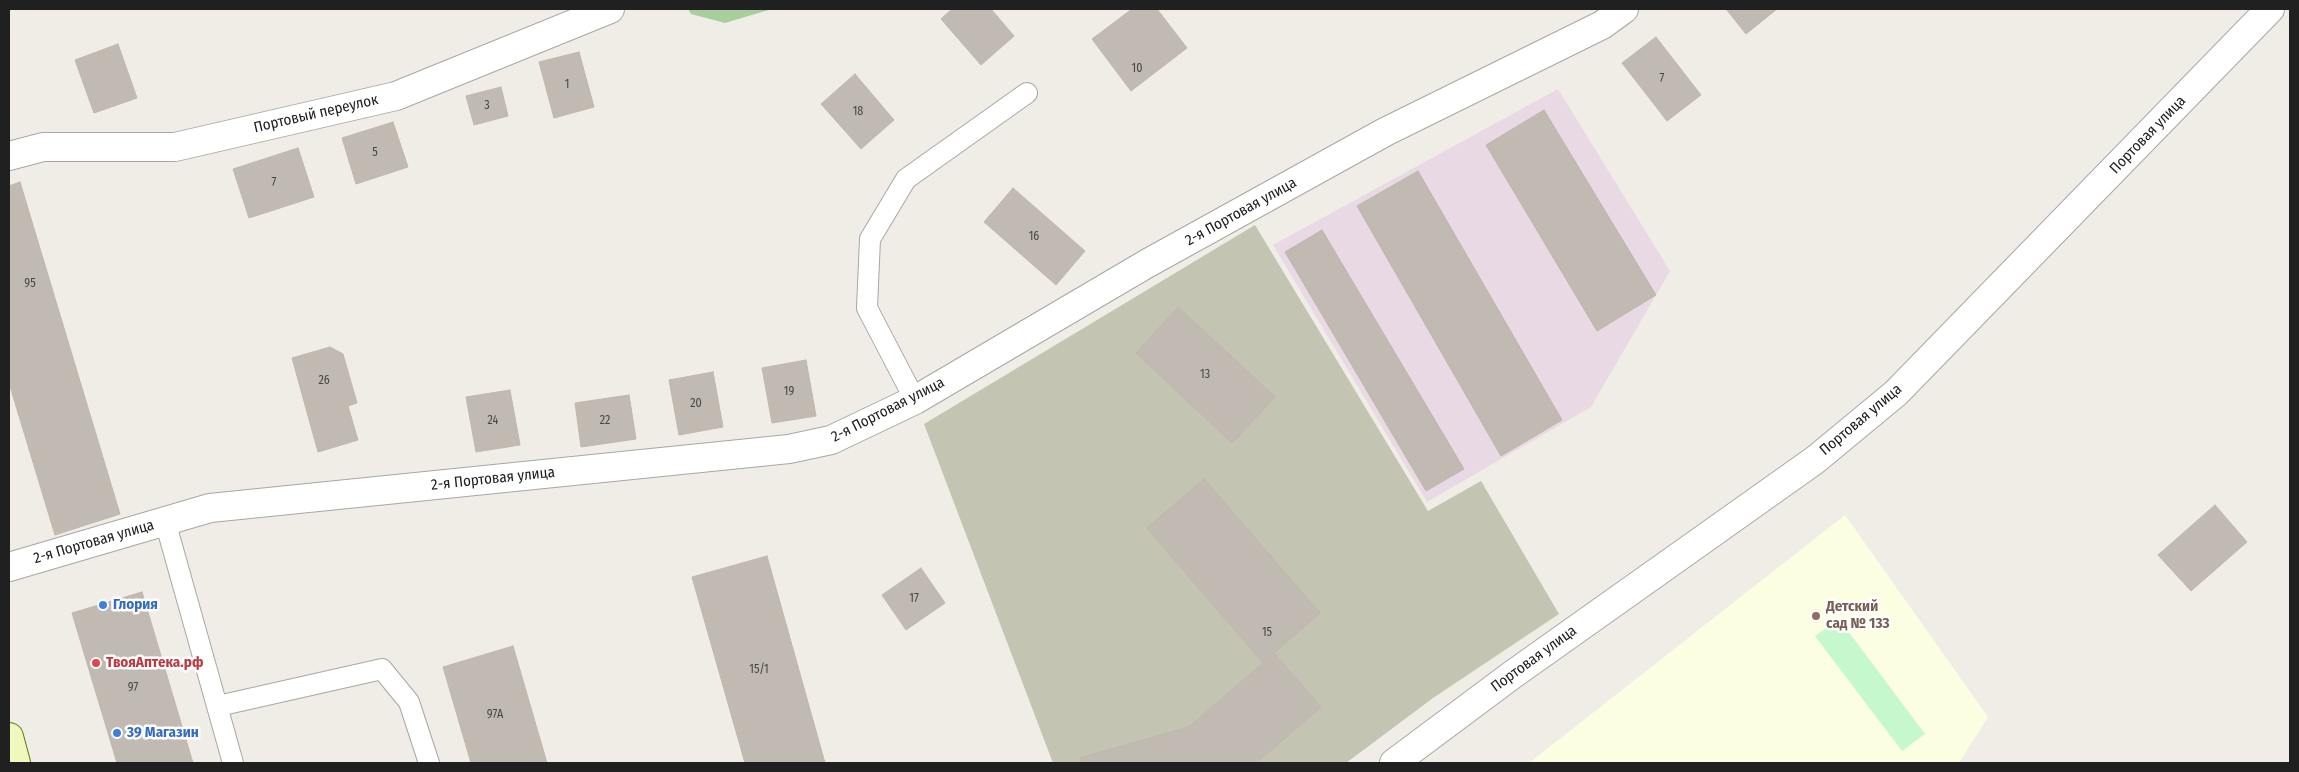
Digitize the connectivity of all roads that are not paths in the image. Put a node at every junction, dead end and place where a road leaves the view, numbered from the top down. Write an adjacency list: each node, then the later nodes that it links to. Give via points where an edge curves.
1 (610, 9): 5 (street, Портовый переулок, via 396,96 175,147 43,147)
2 (1624, 9): 6 (street, 2-я Портовая улица, via 1602,25 1385,132 1148,264)
3 (2270, 9): 14 (street, Портовая улица, via 1896,393 1815,460)
4 (1027, 93): 6 (lane, via 906,179 870,239 867,308)
5 (9, 156)
6 (916, 400): 7 (street, 2-я Портовая улица, via 831,440 789,449 210,508)
7 (165, 521): 8 (street, 2-я Портовая улица); 9 (lane)
8 (9, 567)
9 (218, 706): 12 (lane); 13 (lane, via 382,669 409,702)
10 (9, 737): 11 (main road)
11 (16, 763)
12 (233, 763)
13 (429, 763)
14 (1394, 763)

